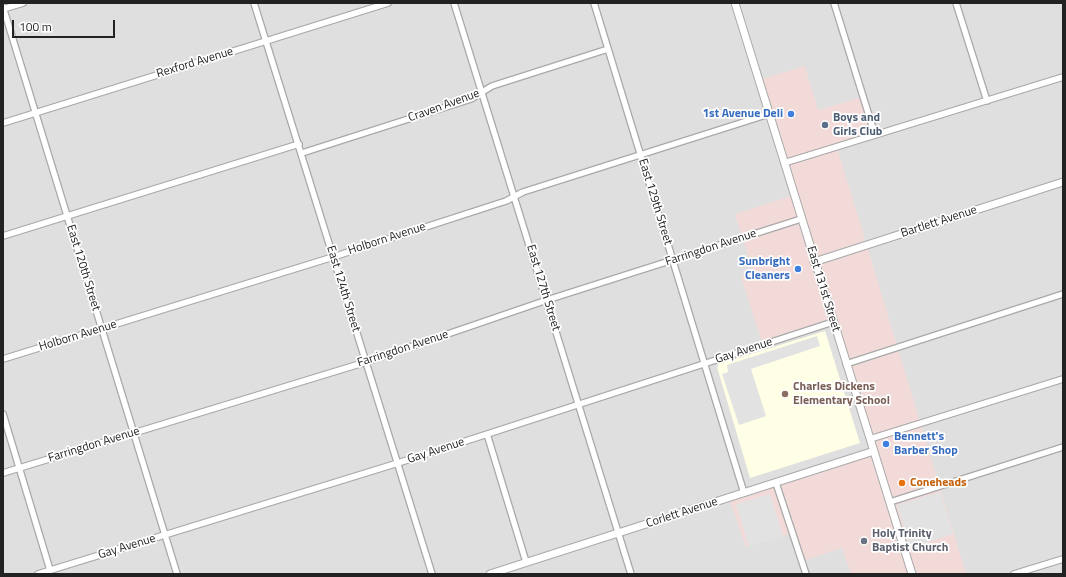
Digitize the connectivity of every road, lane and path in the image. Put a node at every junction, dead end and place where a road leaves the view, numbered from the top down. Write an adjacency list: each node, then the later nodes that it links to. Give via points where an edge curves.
1 (23, 3): 9 (street)
2 (254, 3): 10 (street, East 124th Street)
3 (388, 3): 10 (street, Rexford Avenue)
4 (454, 3): 13 (street, East 127th Street)
5 (594, 3): 11 (street, East 129th Street)
6 (735, 3): 16 (street, East 131st Street)
7 (834, 3): 18 (street)
8 (956, 3): 14 (street)
9 (3, 8): 15 (street, East 120th Street)
10 (266, 40): 15 (street, Rexford Avenue); 19 (street, East 124th Street)
11 (608, 49): 13 (street, Craven Avenue, via 492,86); 21 (street, East 129th Street)
12 (1063, 77): 14 (street)
13 (482, 93): 20 (street, Craven Avenue, via 471,99); 24 (street, East 127th Street)
14 (987, 101): 18 (street)
15 (36, 113): 17 (street, Rexford Avenue); 25 (street, East 120th Street)
16 (769, 114): 21 (street, Holborn Avenue); 22 (street, East 131st Street)
17 (3, 123)
18 (875, 135): 22 (street)
19 (299, 144): 20 (street, East 124th Street); 25 (street)
20 (302, 153): 28 (street, East 124th Street)
21 (641, 155): 24 (street, Holborn Avenue); 29 (street, East 129th Street)
22 (784, 163): 26 (street, East 131st Street)
23 (1063, 182): 30 (street, Bartlett Avenue)
24 (514, 197): 28 (street, Holborn Avenue); 32 (street, East 127th Street)
25 (67, 217): 27 (street); 34 (street, East 120th Street)
26 (801, 219): 29 (street, Farringdon Avenue); 30 (street, East 131st Street)
27 (3, 236)
28 (333, 257): 34 (street, Holborn Avenue); 36 (street, East 124th Street)
29 (673, 260): 32 (street, Farringdon Avenue); 37 (street, East 129th Street)
30 (814, 262): 33 (street, East 131st Street)
31 (1063, 294): 38 (street)
32 (547, 300): 36 (street, Farringdon Avenue); 40 (street, East 127th Street)
33 (833, 322): 37 (street, Gay Avenue); 38 (street, East 131st Street)
34 (101, 328): 35 (street, Holborn Avenue); 42 (street, East 120th Street)
35 (3, 359)
36 (366, 362): 42 (street, Farringdon Avenue); 47 (street, East 124th Street)
37 (704, 363): 40 (street, Gay Avenue); 51 (street, East 129th Street)
38 (846, 364): 44 (street, East 131st Street)
39 (1063, 379): 44 (street)
40 (579, 404): 43 (street, Gay Avenue); 53 (street, East 127th Street)
41 (3, 414): 48 (street)
42 (133, 433): 48 (street, Farringdon Avenue); 54 (street, East 120th Street)
43 (487, 434): 47 (street, Gay Avenue); 56 (street)
44 (870, 439): 46 (street, East 131st Street)
45 (1063, 447): 52 (street)
46 (874, 451): 50 (street, Corlett Avenue); 52 (street, East 131st Street)
47 (398, 463): 54 (street, Gay Avenue); 60 (street, East 124th Street)
48 (20, 468): 49 (street, Farringdon Avenue); 57 (street)
49 (3, 473)
50 (776, 483): 51 (street, Corlett Avenue); 63 (street)
51 (744, 493): 53 (street, Corlett Avenue)
52 (890, 502): 64 (street, East 131st Street)
53 (618, 533): 56 (street, Corlett Avenue); 62 (street, East 127th Street)
54 (164, 535): 57 (street, Gay Avenue); 59 (street, East 120th Street)
55 (1063, 559): 65 (street)
56 (526, 562): 61 (street, Corlett Avenue)
57 (50, 570): 58 (street, Gay Avenue)
58 (38, 574)
59 (177, 574)
60 (432, 574)
61 (490, 574)
62 (631, 574)
63 (806, 574)
64 (912, 574)
65 (1014, 574)

